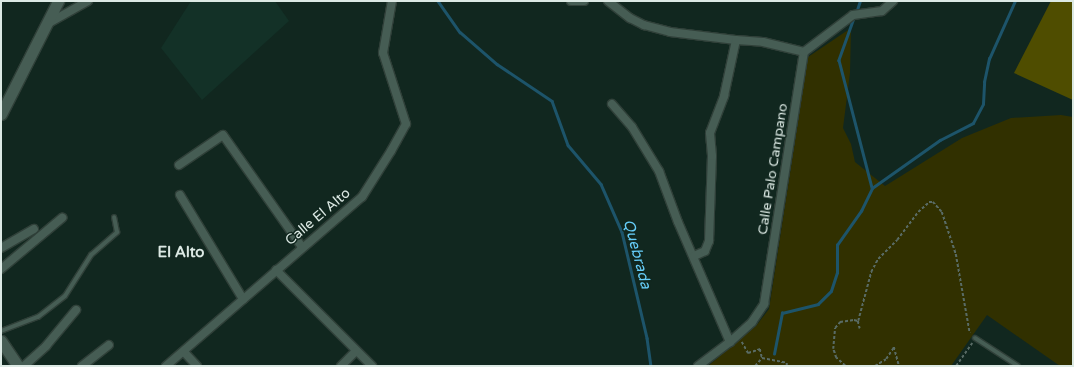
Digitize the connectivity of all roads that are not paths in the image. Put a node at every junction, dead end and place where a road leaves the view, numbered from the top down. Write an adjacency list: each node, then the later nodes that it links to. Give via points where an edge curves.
1 (58, 1): 8 (main road)
2 (88, 1): 8 (street)
3 (392, 1): 18 (street, Calle El Alto, via 383,53 406,124 362,197)
4 (571, 1): 5 (street)
5 (584, 1)
6 (608, 1): 9 (street, via 644,25 670,32)
7 (893, 1): 10 (street, via 882,11 853,15)
8 (47, 24): 12 (main road)
9 (736, 40): 10 (street, via 763,42); 20 (street, via 724,96 710,133 710,241 705,251)
10 (804, 52): 28 (street, Calle Palo Campano, via 766,298 756,316)
11 (612, 104): 20 (street, via 632,127 659,171)
12 (1, 114)
13 (179, 165): 18 (street, via 223,135)
14 (180, 195): 23 (street)
15 (114, 217): 25 (lane, via 117,232 91,255 65,296 38,316)
16 (62, 218): 21 (street)
17 (34, 230): 19 (street)
18 (302, 247): 22 (street, Calle El Alto)
19 (1, 248)
20 (694, 256): 28 (street)
21 (1, 269)
22 (276, 270): 23 (street, Calle El Alto); 30 (street)
23 (243, 299): 31 (street, Calle El Alto)
24 (76, 310): 33 (street, via 46,346)
25 (1, 331)
26 (976, 338): 40 (lane)
27 (1, 341): 32 (main road)
28 (730, 342): 39 (street, Calle Palo Campano)
29 (109, 344): 34 (street)
30 (356, 351): 37 (street); 38 (street)
31 (184, 352): 35 (street, Calle El Alto); 36 (street)
32 (18, 366)
33 (24, 366)
34 (82, 366)
35 (166, 366)
36 (197, 366)
37 (341, 366)
38 (372, 366)
39 (698, 366)
40 (1018, 366)

